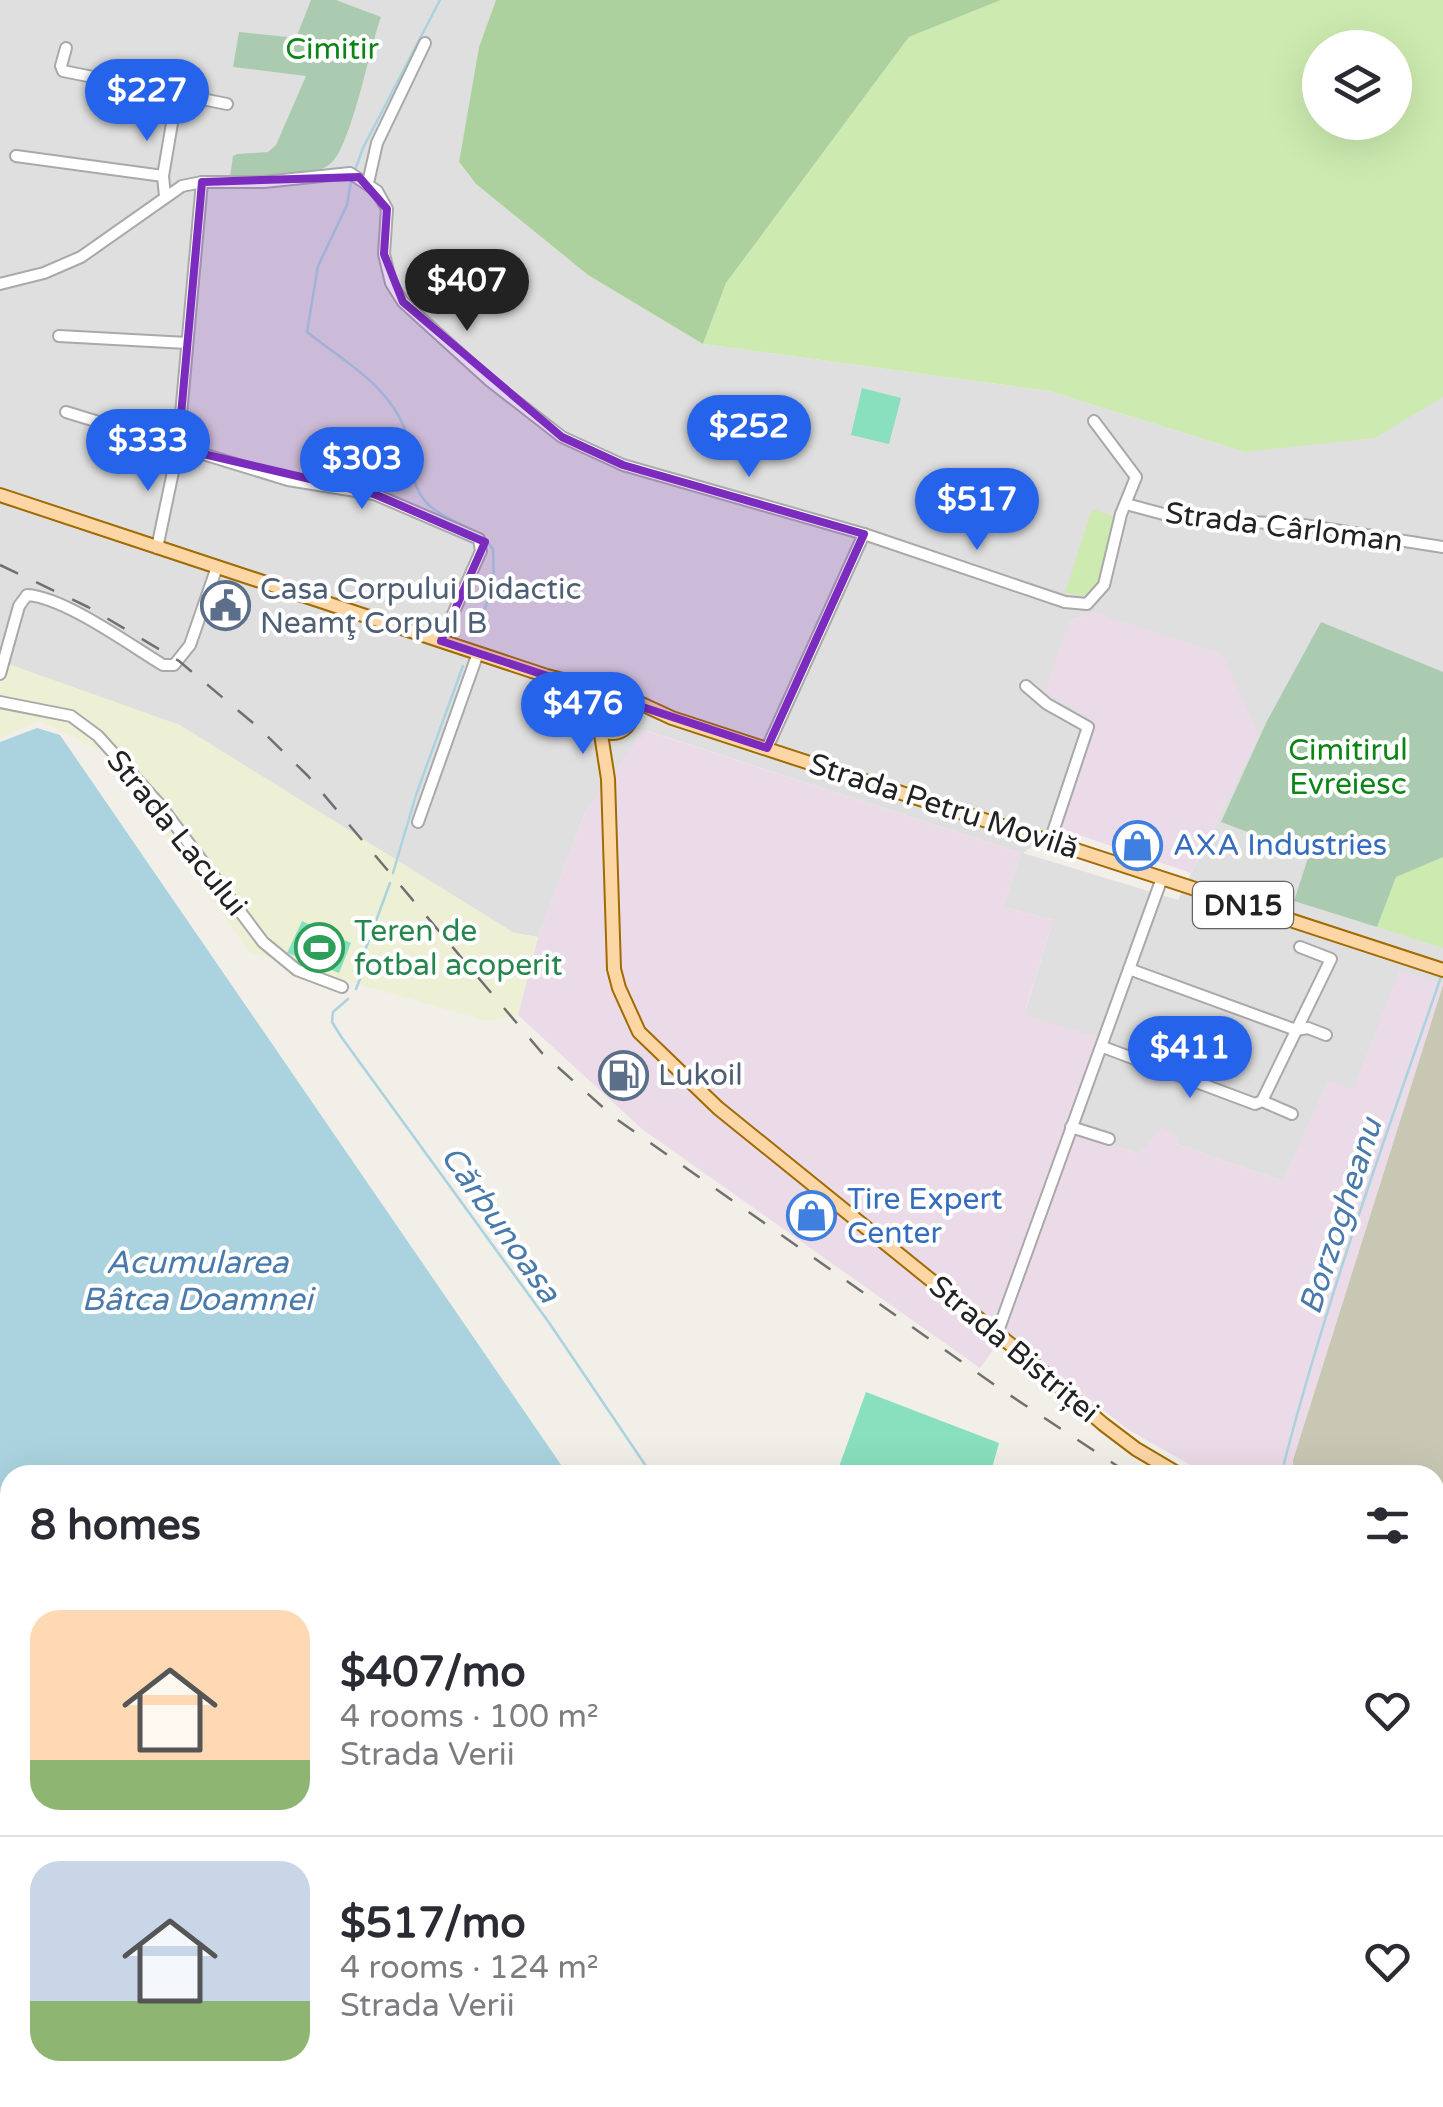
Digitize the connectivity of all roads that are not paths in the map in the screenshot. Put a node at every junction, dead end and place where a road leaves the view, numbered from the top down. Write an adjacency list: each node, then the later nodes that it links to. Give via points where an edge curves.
1 (425, 43): 7 (street)
2 (66, 48): 3 (street, via 63,71)
3 (176, 94): 4 (street); 6 (street)
4 (227, 104)
5 (16, 156): 6 (street)
6 (163, 176): 9 (street)
7 (359, 178): 8 (street); 18 (street, via 387,209 384,254 403,302 562,437 633,468)
8 (202, 182): 9 (street); 12 (street)
9 (164, 196): 10 (street, via 80,257)
10 (0, 284)
11 (59, 336): 12 (street)
12 (187, 343): 15 (street)
13 (66, 412): 15 (street)
14 (1094, 421): 17 (street, via 1134,469)
15 (178, 448): 20 (street); 22 (street, via 288,480 374,494 479,539 481,550)
16 (0, 495): 20 (main road, Strada Petru Movilă / DN15)
17 (1126, 504): 18 (street, via 1104,585 1088,604 1033,593); 19 (street, Strada Cârloman, via 1182,519 1297,524)
18 (864, 534): 32 (street)
19 (1443, 547)
20 (157, 548): 21 (main road, Strada Petru Movilă / DN15)
21 (217, 568): 22 (main road, Strada Petru Movilă / DN15); 24 (street, via 190,645 174,665 27,595)
22 (440, 640): 23 (main road, Strada Petru Movilă / DN15)
23 (478, 653): 25 (main road, Strada Petru Movilă / DN15); 34 (street)
24 (0, 674)
25 (546, 676): 27 (main road, Strada Petru Movilă / DN15); 30 (main road, Strada Petru Movilă / DN15)
26 (1026, 686): 35 (street, via 1088,727)
27 (618, 694): 29 (main road, Strada Petru Movilă / DN15); 30 (main road, via 598,700); 31 (main road, via 630,704)
28 (0, 702): 40 (street, Strada Lacului, via 71,716 98,736 264,942 297,970)
29 (672, 718): 31 (main road, Strada Petru Movilă / DN15); 32 (main road, Strada Petru Movilă / DN15)
30 (597, 722): 31 (main road, DN15, via 610,732); 33 (main road, Strada Bistriței)
31 (625, 726): 33 (main road, Strada Bistriței)
32 (767, 748): 35 (main road, Strada Petru Movilă / DN15)
33 (608, 779): 48 (main road, Strada Bistriței, via 614,969 639,1032 718,1108)
34 (418, 822)
35 (1050, 842): 36 (main road, Strada Petru Movilă / DN15)
36 (1162, 878): 38 (street); 39 (main road, Strada Petru Movilă / DN15)
37 (1300, 947): 41 (street, via 1330,959)
38 (1130, 969): 41 (street); 43 (street)
39 (1440, 969)
40 (342, 986)
41 (1296, 1030): 42 (street); 44 (street)
42 (1326, 1035)
43 (1103, 1047): 44 (street); 46 (street)
44 (1262, 1101): 45 (street)
45 (1292, 1114)
46 (1071, 1127): 47 (street); 48 (street)
47 (1109, 1139)
48 (997, 1334): 49 (main road, Strada Bistriței, via 1114,1432)
49 (1165, 1465)

